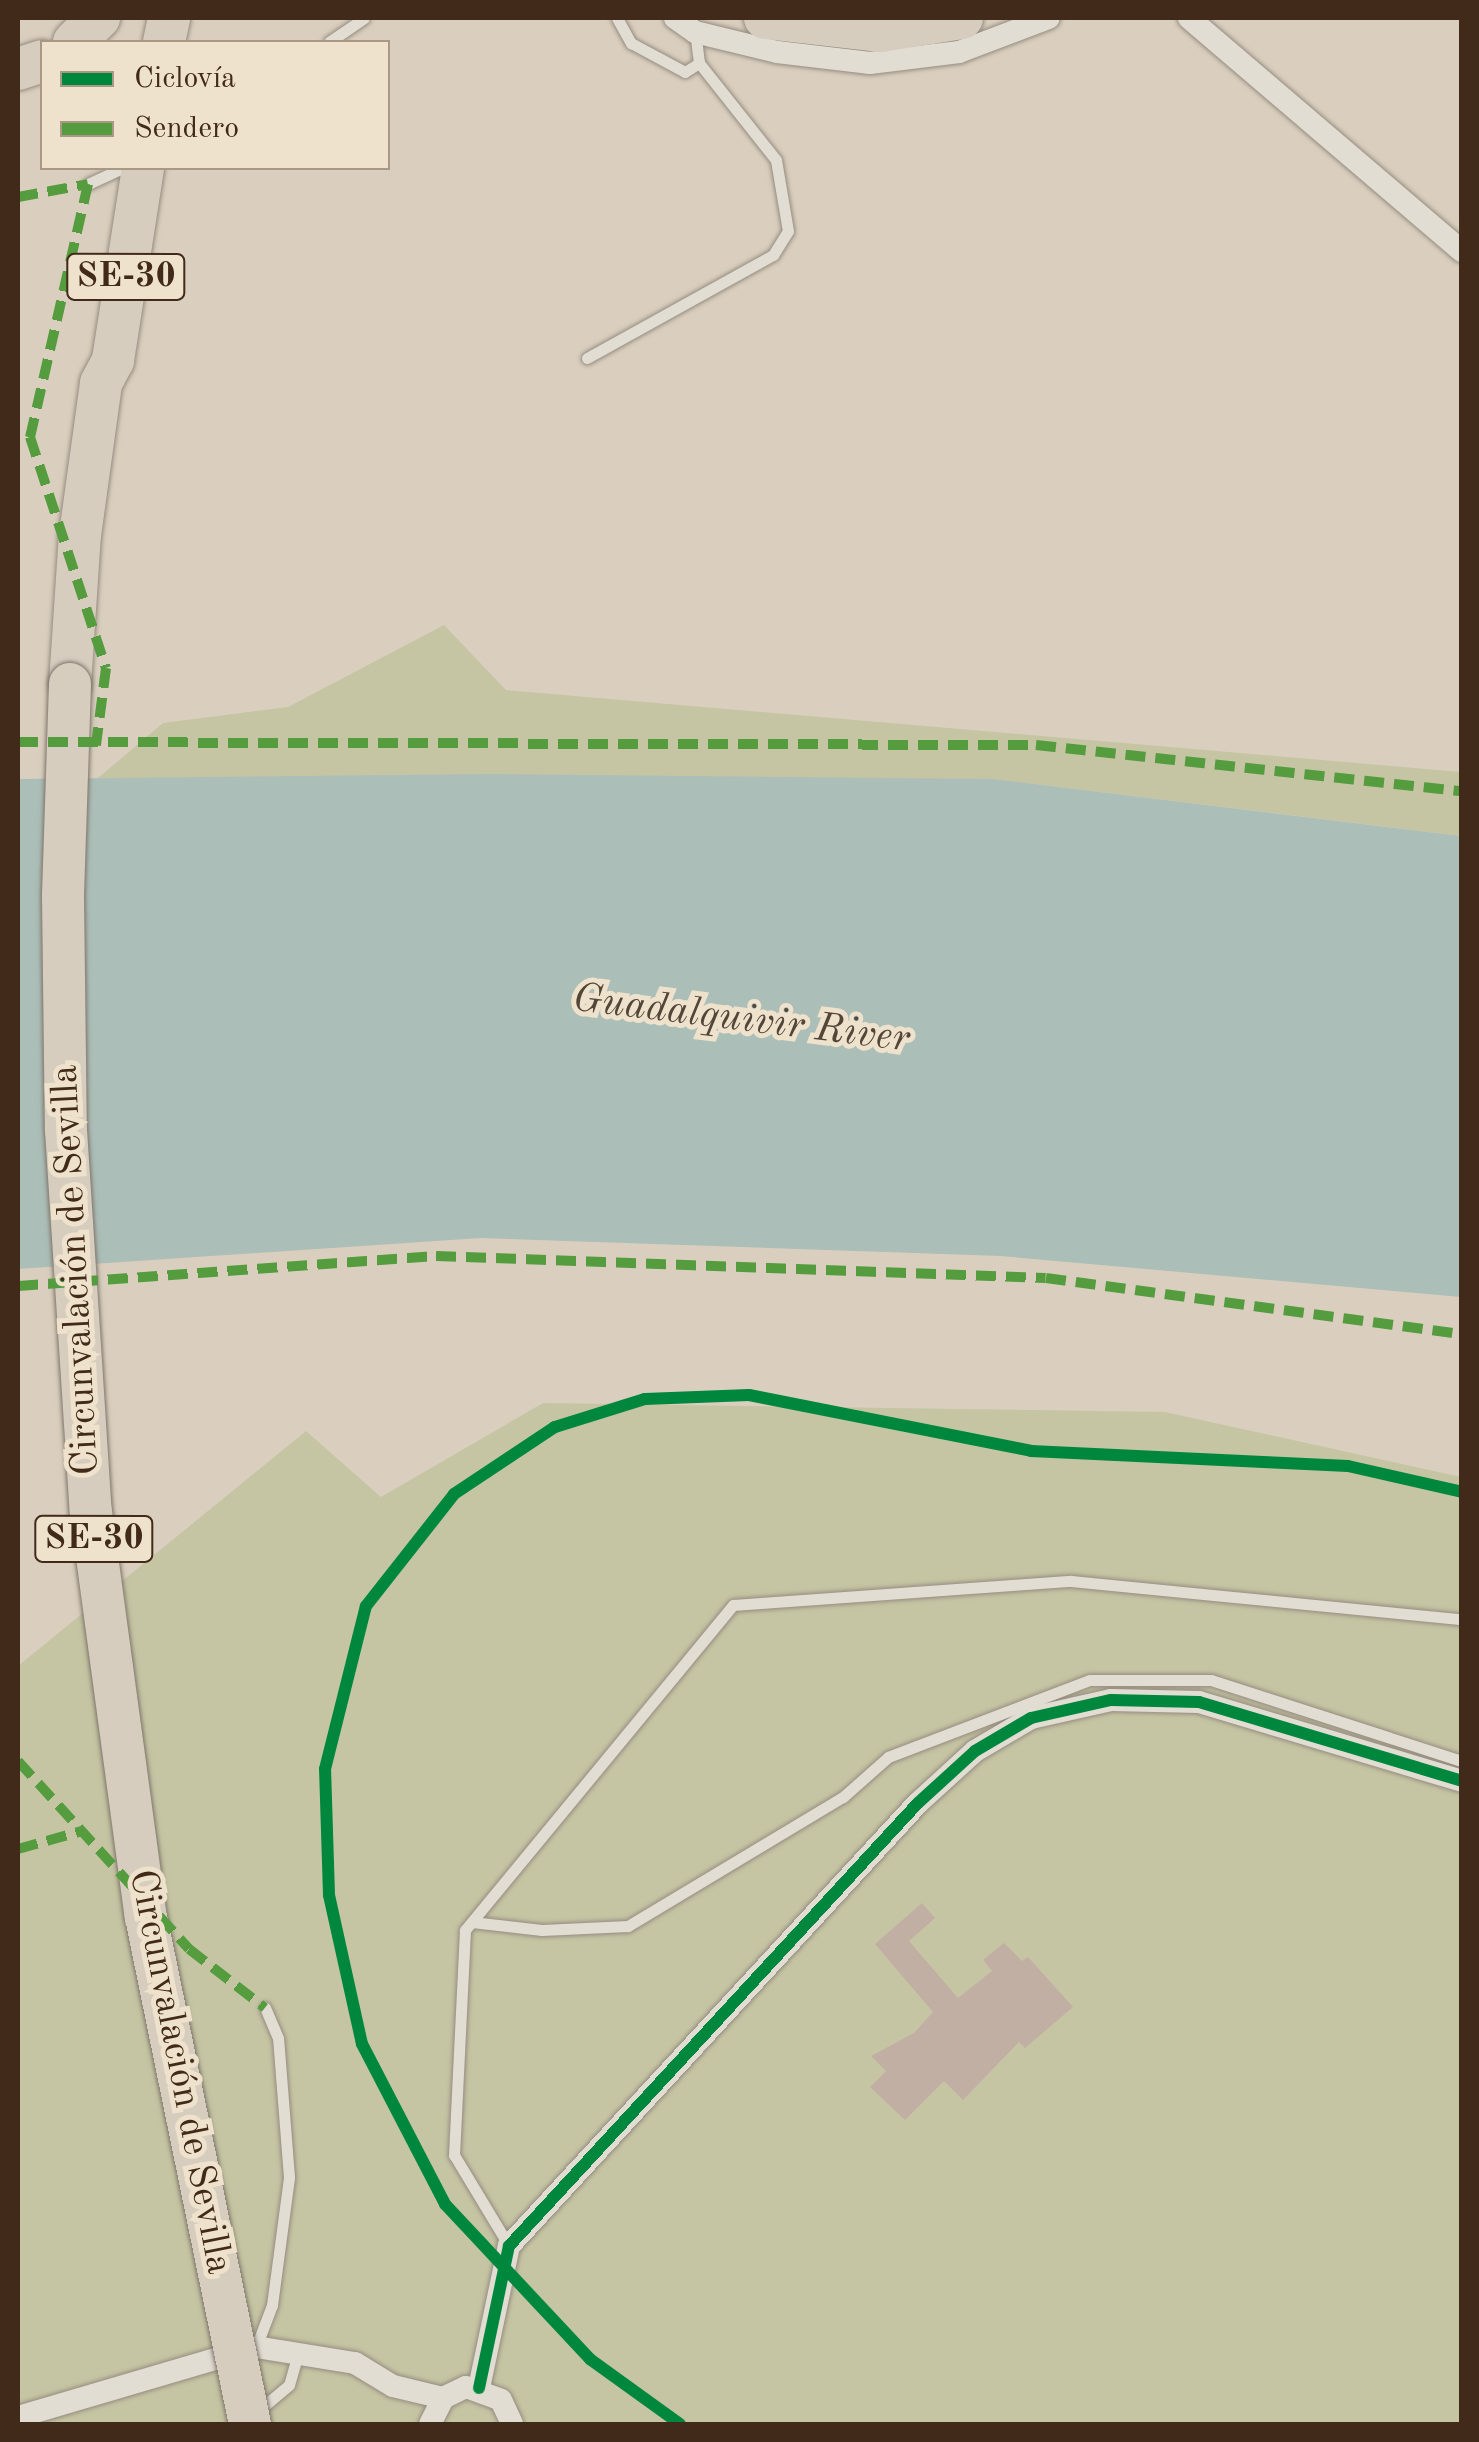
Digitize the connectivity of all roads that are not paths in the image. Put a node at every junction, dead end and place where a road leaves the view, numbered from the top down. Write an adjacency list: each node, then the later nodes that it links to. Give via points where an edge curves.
1 (99, 18): 10 (highway)
2 (364, 18): 11 (lane)
3 (617, 18): 12 (lane, via 632,43 685,72)
4 (675, 18): 9 (street)
5 (765, 18): 6 (highway, via 880,31)
6 (962, 18)
7 (1049, 18): 9 (street, via 959,52 870,63)
8 (1189, 18): 15 (street)
9 (695, 32): 12 (lane)
10 (76, 40)
11 (331, 40)
12 (699, 62): 16 (lane, via 776,160 788,231 772,255)
13 (143, 170): 17 (highway, Circunvalación de Sevilla / SE-30, via 112,360)
14 (112, 173): 17 (highway, via 96,355)
15 (1462, 251)
16 (588, 358)
17 (101, 383): 29 (highway, Circunvalación de Sevilla / SE-30, bridge, via 80,535 65,788 64,1040 75,1315 91,1512 134,1844)
18 (1462, 1619): 21 (lane, via 1071,1580 732,1604)
19 (1462, 1761): 21 (lane, via 1211,1680 1090,1680 888,1757 843,1798 628,1926 542,1930)
20 (1462, 1780): 23 (street, via 1199,1702 1111,1700 1031,1718 975,1751 918,1803)
21 (472, 1922): 23 (lane, via 466,1930 454,2155)
22 (264, 2008): 24 (lane, via 278,2038 289,2177 272,2306)
23 (509, 2246): 26 (street)
24 (256, 2347): 25 (street); 28 (street)
25 (298, 2354): 27 (street, via 355,2364 393,2386); 29 (lane, via 289,2385)
26 (479, 2388): 27 (street); 31 (street, via 501,2400)
27 (443, 2398): 30 (street)
28 (18, 2417)
29 (247, 2424)
30 (430, 2424)
31 (512, 2424)

